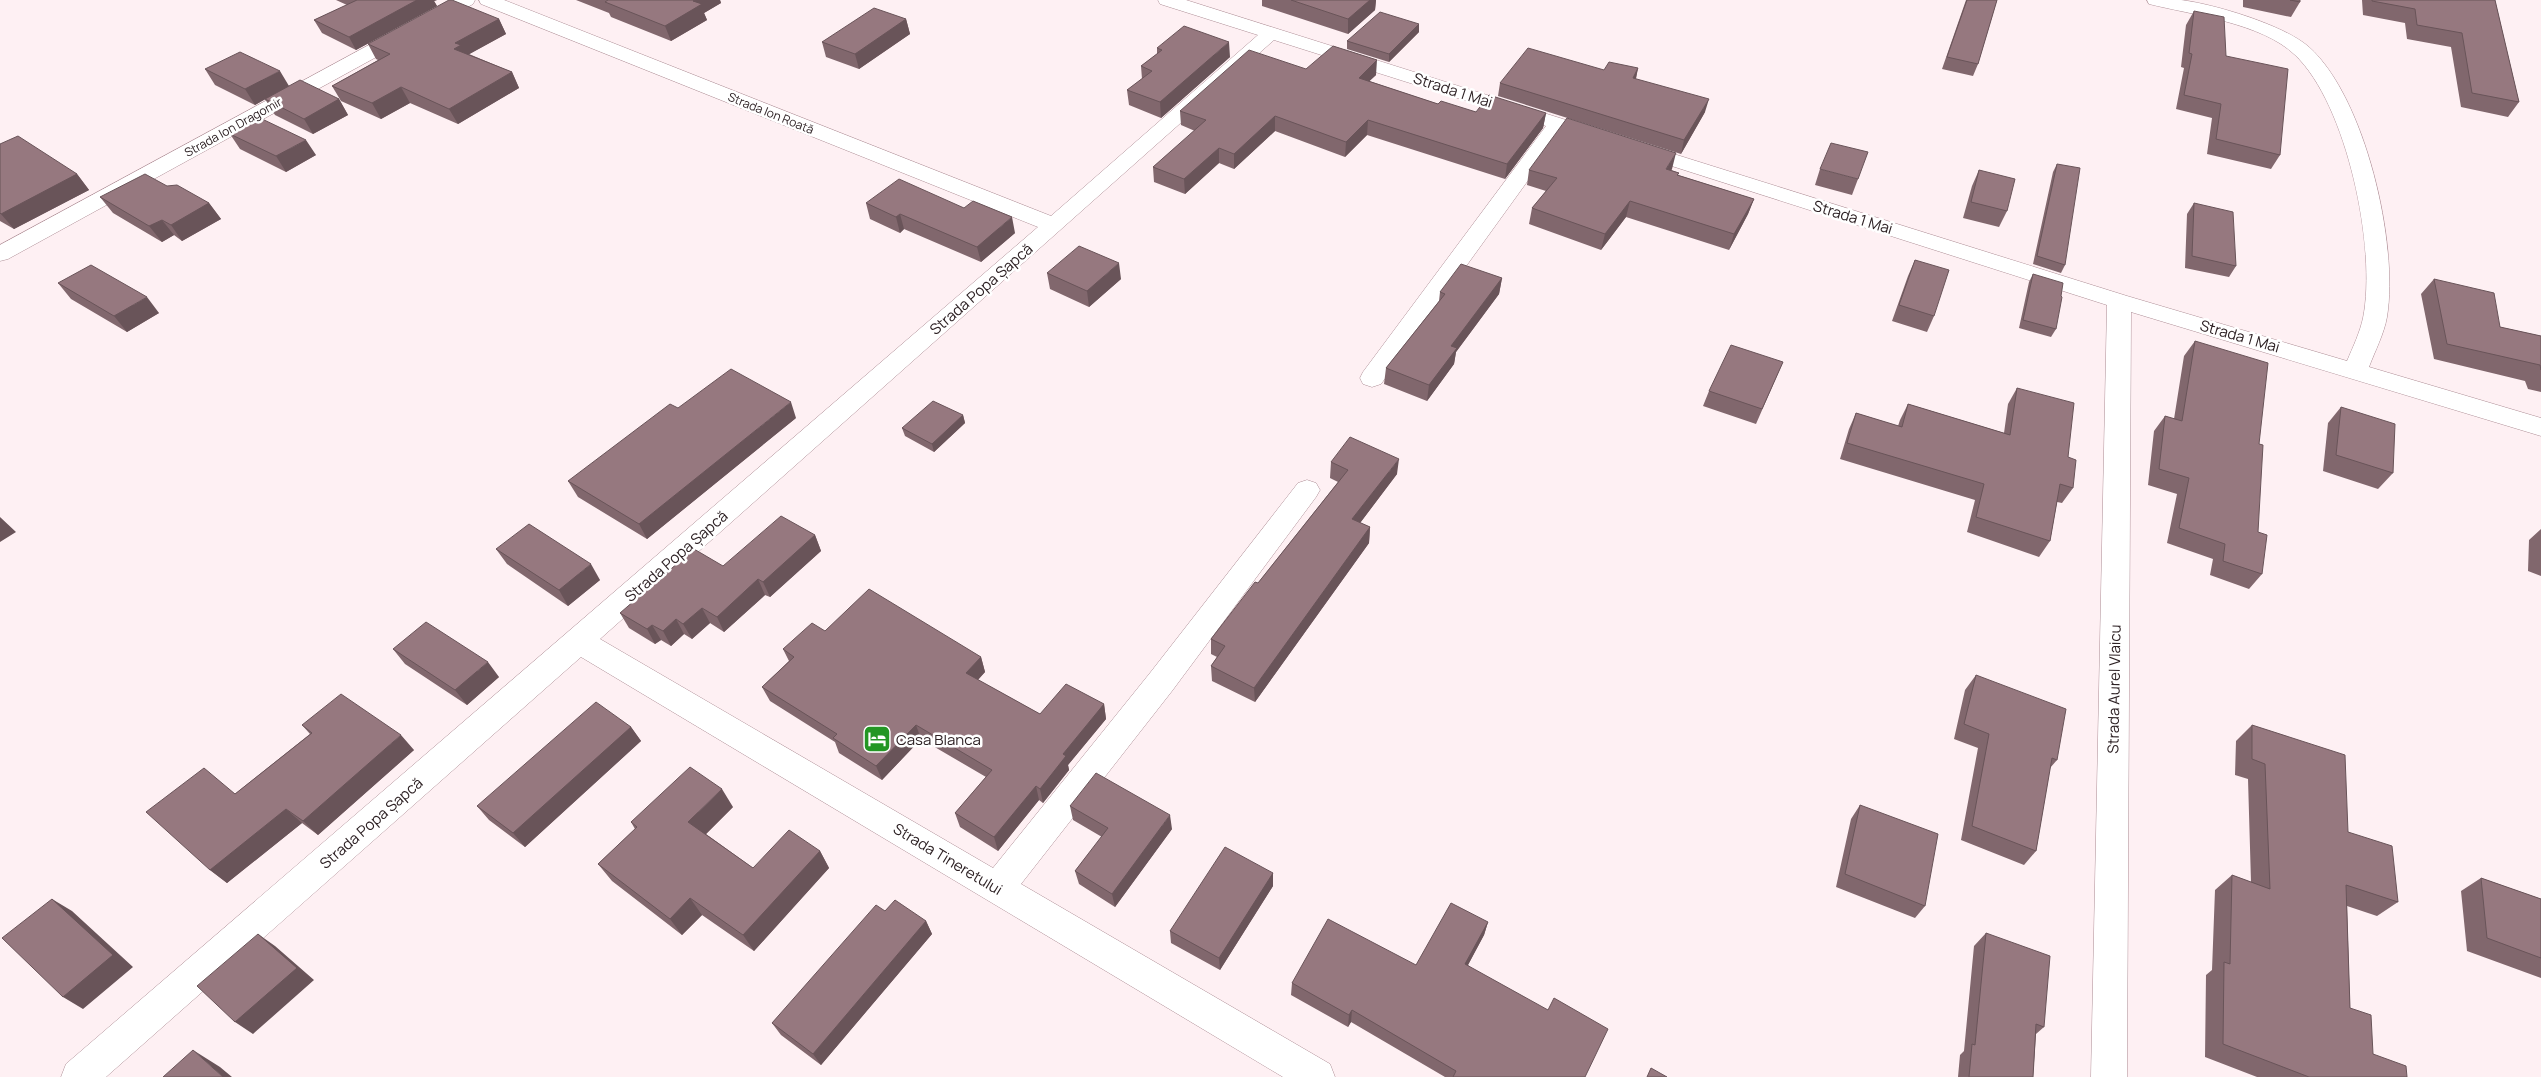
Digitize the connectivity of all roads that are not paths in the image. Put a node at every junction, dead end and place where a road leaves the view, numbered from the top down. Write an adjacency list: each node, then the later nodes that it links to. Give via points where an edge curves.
1 (466, 0): 8 (street, Strada Ion Dragomir)
2 (488, 0): 7 (street, Strada Ion Roată)
3 (1167, 0): 5 (street, Strada 1 Mai)
4 (2156, 0): 10 (street, via 2215,14 2271,34 2301,50 2322,71 2341,109 2370,200 2379,264 2375,317)
5 (1271, 33): 6 (street, Strada 1 Mai); 7 (street, Strada Popa Șapcă)
6 (1558, 124): 9 (street, Strada 1 Mai); 11 (street)
7 (1054, 225): 14 (street, Strada Popa Șapcă)
8 (0, 254)
9 (2119, 300): 10 (street, Strada 1 Mai); 18 (street, Strada Aurel Vlaicu)
10 (2356, 370): 12 (street, Strada 1 Mai)
11 (1372, 378)
12 (2541, 427)
13 (1307, 490): 15 (street, via 1161,682)
14 (579, 641): 15 (street, Strada Tineretului); 16 (street, Strada Popa Șapcă)
15 (997, 888): 17 (street, Strada Tineretului)
16 (79, 1077)
17 (1317, 1077)
18 (2109, 1077)

